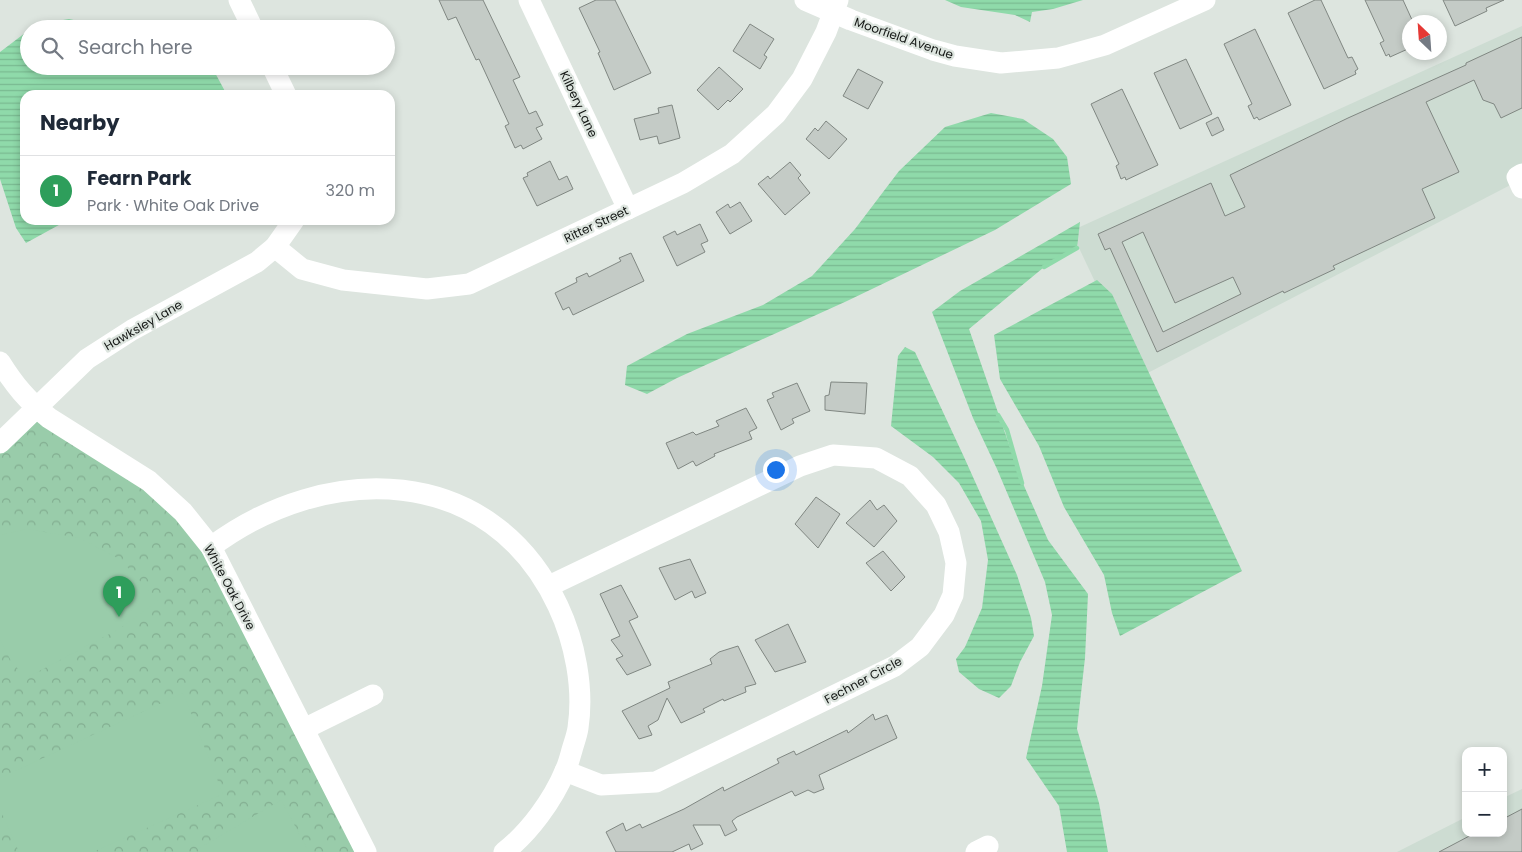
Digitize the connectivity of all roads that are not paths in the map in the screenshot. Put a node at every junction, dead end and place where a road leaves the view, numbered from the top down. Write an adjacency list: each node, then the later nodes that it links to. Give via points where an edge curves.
1 (239, 0): 6 (street)
2 (529, 0): 9 (street, Kilbery Lane)
3 (805, 0): 5 (street, Moorfield Avenue)
4 (1205, 0): 5 (street, Moorfield Avenue, via 1106,45 1058,58 1001,62 933,50)
5 (836, 6): 9 (street, Ritter Street, via 802,79 765,125 720,162)
6 (249, 20)
7 (276, 75): 8 (street)
8 (284, 90)
9 (628, 209): 11 (street, Ritter Street, via 469,284 426,289 343,280 302,269)
10 (290, 225): 11 (street, Hawksley Lane)
11 (275, 247): 13 (street, Hawksley Lane, via 257,262 132,330 86,359)
12 (0, 362): 13 (street, White Oak Drive, via 14,386)
13 (36, 407): 14 (street, Hawksley Lane); 15 (street, White Oak Drive, via 149,481 183,512)
14 (0, 443)
15 (211, 548): 16 (street, via 249,522 321,494 372,488 412,490 456,503 491,523 524,552); 18 (street, White Oak Drive)
16 (549, 586): 19 (street, via 567,625 576,658 578,728); 19 (street, Fechner Circle, via 800,466 833,455 876,458 910,476 936,505 949,532 956,563 953,595 944,615 920,646 896,666 656,782 601,785)
17 (373, 695): 18 (street)
18 (304, 729): 20 (street, White Oak Drive)
19 (566, 771): 21 (street, via 542,812)
20 (366, 852)
21 (504, 852)

